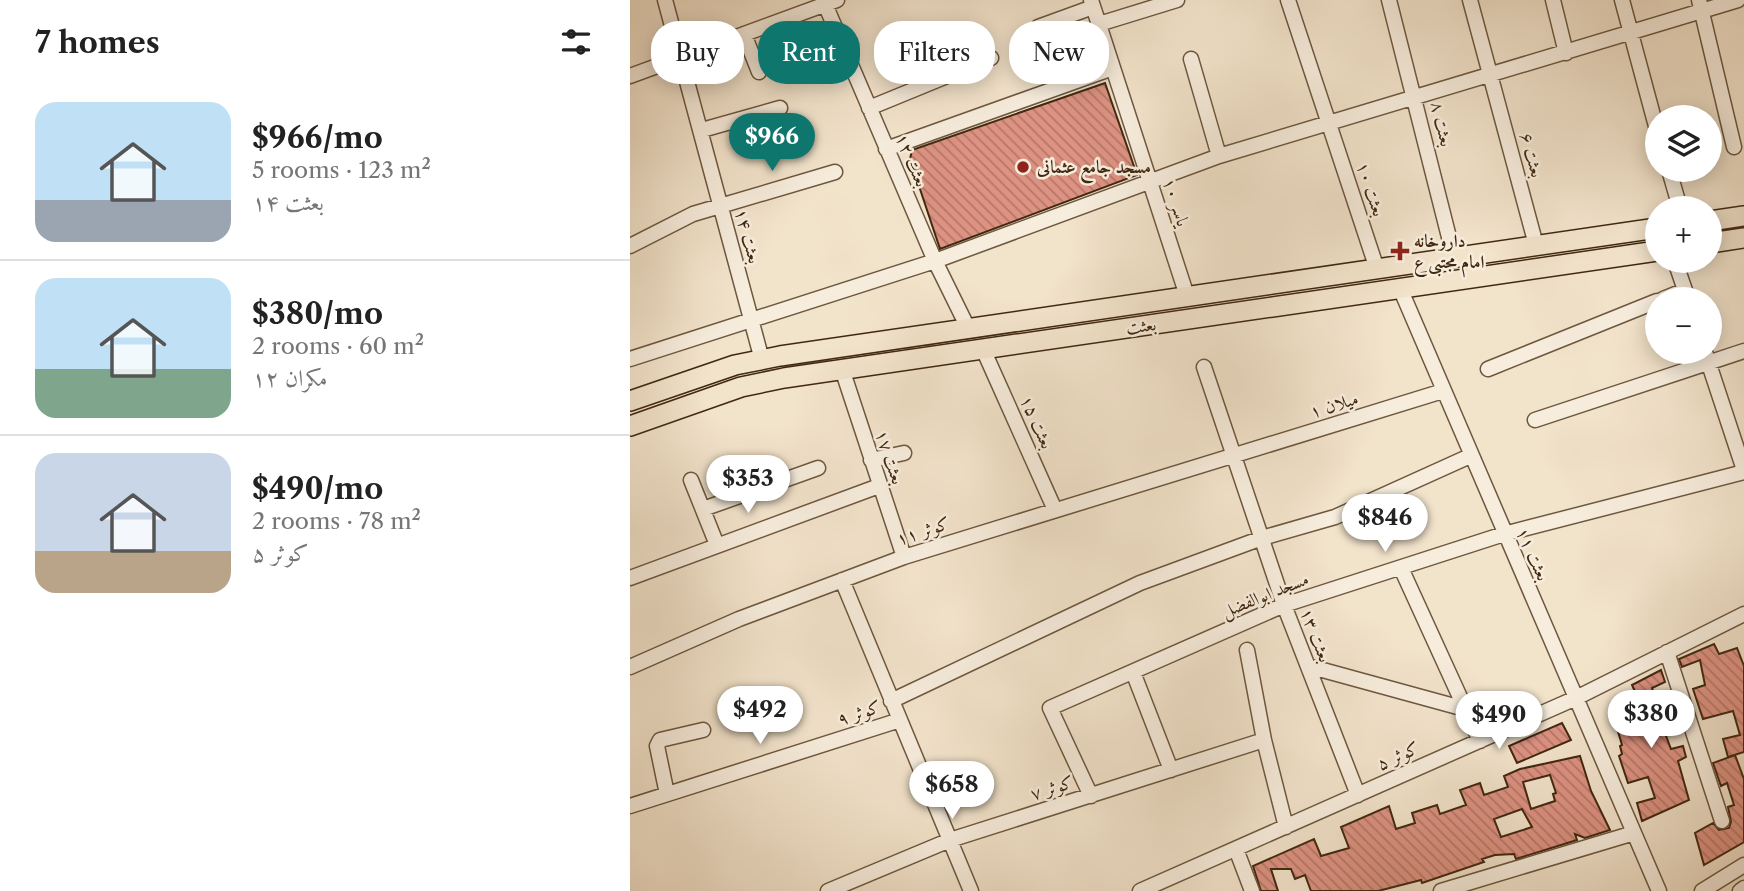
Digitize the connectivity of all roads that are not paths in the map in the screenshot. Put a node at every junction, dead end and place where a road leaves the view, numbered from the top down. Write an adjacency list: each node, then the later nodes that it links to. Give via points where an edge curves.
1 (665, 0): 12 (street, بعثت ۱۴)
2 (1177, 0): 15 (street)
3 (1288, 0): 32 (street, بعثت ۱۰)
4 (1389, 0): 28 (street, بعثت ۸)
5 (1470, 0): 24 (street, بعثت ۶)
6 (1553, 0): 19 (street)
7 (1622, 0): 17 (street)
8 (1738, 0): 11 (street)
9 (831, 2): 16 (street); 31 (street, بعثت ۱۲)
10 (1092, 4): 13 (street); 14 (street, یاسر ۱۰)
11 (1700, 6): 17 (street); 34 (street)
12 (671, 21)
13 (1052, 21)
14 (1098, 21)
15 (1109, 21)
16 (744, 34): 23 (street)
17 (1630, 34): 19 (street); 29 (street)
18 (1109, 53): 22 (street, یاسر ۱۰)
19 (1566, 53): 24 (street)
20 (1191, 59): 36 (street)
21 (651, 68): 25 (street)
22 (1114, 68): 35 (street); 38 (street, یاسر ۱۰)
23 (758, 69)
24 (1491, 75): 28 (street); 45 (street, بعثت ۶)
25 (630, 76)
26 (689, 84): 33 (street, بعثت ۱۴)
27 (928, 84): 31 (street)
28 (1416, 99): 32 (street); 48 (street, بعثت ۸)
29 (1650, 105)
30 (780, 108): 33 (street)
31 (869, 108): 35 (street, بعثت ۱۲)
32 (1329, 122): 36 (street); 50 (street, بعثت ۱۰)
33 (702, 130): 39 (street, بعثت ۱۴)
34 (1734, 147)
35 (886, 149): 49 (street, بعثت ۱۲)
36 (1219, 156): 38 (street)
37 (835, 172): 39 (street)
38 (1149, 181): 49 (street); 52 (street, یاسر ۱۰)
39 (720, 208): 46 (street, via 693,215); 54 (street, بعثت ۱۴)
40 (1744, 216): 41 (main road)
41 (1722, 219)
42 (1645, 230): 45 (main road, بعثت)
43 (1744, 238): 44 (main road)
44 (1722, 241)
45 (1536, 245): 48 (main road, بعثت)
46 (630, 246)
47 (1645, 253): 51 (main road, بعثت)
48 (1454, 257): 50 (main road, بعثت)
49 (935, 261): 54 (street); 55 (street, بعثت ۱۲)
50 (1377, 269): 52 (main road, بعثت)
51 (1400, 288): 57 (main road, بعثت); 68 (street, بعثت ۱۱)
52 (1187, 296): 55 (main road, بعثت)
53 (1645, 306): 67 (street)
54 (752, 323): 61 (street); 62 (street, بعثت ۱۴)
55 (968, 328): 56 (main road, بعثت)
56 (922, 334): 60 (main road); 62 (main road, بعثت)
57 (983, 349): 60 (main road, بعثت); 81 (street, بعثت ۱۵)
58 (1744, 351): 59 (street)
59 (1722, 355)
60 (925, 357): 66 (main road, بعثت)
61 (630, 359)
62 (762, 360): 69 (main road, بعثت)
63 (1688, 364): 70 (street)
64 (1709, 364): 77 (street)
65 (1204, 367): 73 (street, بعثت ۱۳)
66 (842, 369): 71 (main road, بعثت, via 741,387); 75 (street, بعثت ۱۷)
67 (1488, 369)
68 (1443, 391): 73 (street, میلان ۱); 74 (street, بعثت ۱۱)
69 (630, 401)
70 (1535, 420)
71 (630, 426)
72 (904, 453): 75 (street)
73 (1235, 455): 81 (street, کوثر ۱۱); 83 (street, بعثت ۱۳)
74 (1470, 456): 82 (street, بعثت ۱۱); 83 (street, via 1335,517)
75 (871, 460): 79 (street, بعثت ۱۷)
76 (818, 468): 80 (street)
77 (1744, 471): 82 (street, مسجد ابوالفضل)
78 (691, 480): 80 (street)
79 (879, 486): 84 (street); 85 (street, بعثت ۱۷)
80 (703, 509): 84 (street)
81 (1055, 510): 85 (street, کوثر ۱۱)
82 (1504, 534): 86 (street, مسجد ابوالفضل); 96 (street, بعثت ۱۱)
83 (1262, 538): 89 (street, بعثت ۱۳); 97 (street, via 1140,583)
84 (717, 545): 87 (street)
85 (904, 557): 88 (street, کوثر ۱۱)
86 (1401, 568): 89 (street, مسجد ابوالفضل); 98 (street)
87 (630, 578)
88 (842, 580): 94 (street, کوثر ۱۱); 97 (street)
89 (1284, 605): 93 (street, بعثت ۱۳); 95 (street, مسجد ابوالفضل)
90 (1744, 614): 92 (street, کوثر ۵)
91 (1247, 650): 101 (street)
92 (1667, 652): 96 (street, کوثر ۵); 108 (street)
93 (1308, 666): 98 (street); 105 (street, بعثت ۱۳)
94 (630, 667)
95 (1133, 672): 103 (street); 106 (street, مسجد ابوالفضل, via 1050,708)
96 (1576, 698): 102 (street, کوثر ۵); 110 (street, بعثت ۱۱)
97 (891, 701): 99 (street)
98 (1465, 709): 102 (street)
99 (900, 720): 104 (street, کوثر ۹); 111 (street)
100 (703, 730): 104 (street, via 660,740 657,746)
101 (1264, 740): 103 (street, کوثر ۷); 109 (street)
102 (1480, 741): 105 (street, کوثر ۵)
103 (1171, 770): 106 (street, کوثر ۷)
104 (667, 794): 107 (street, کوثر ۹)
105 (1358, 795): 109 (street, کوثر ۵)
106 (1091, 796): 111 (street, کوثر ۷)
107 (630, 806)
108 (1722, 821)
109 (1286, 827): 112 (street, کوثر ۵)
110 (1634, 834): 118 (street); 119 (street, بعثت ۱۱)
111 (950, 840): 114 (street, کوثر ۷); 115 (street)
112 (1236, 849): 116 (street, کوثر ۵); 117 (street)
113 (1744, 865): 120 (street)
114 (828, 891)
115 (971, 891)
116 (1140, 891)
117 (1252, 891)
118 (1441, 891)
119 (1659, 891)
120 (1702, 891)

